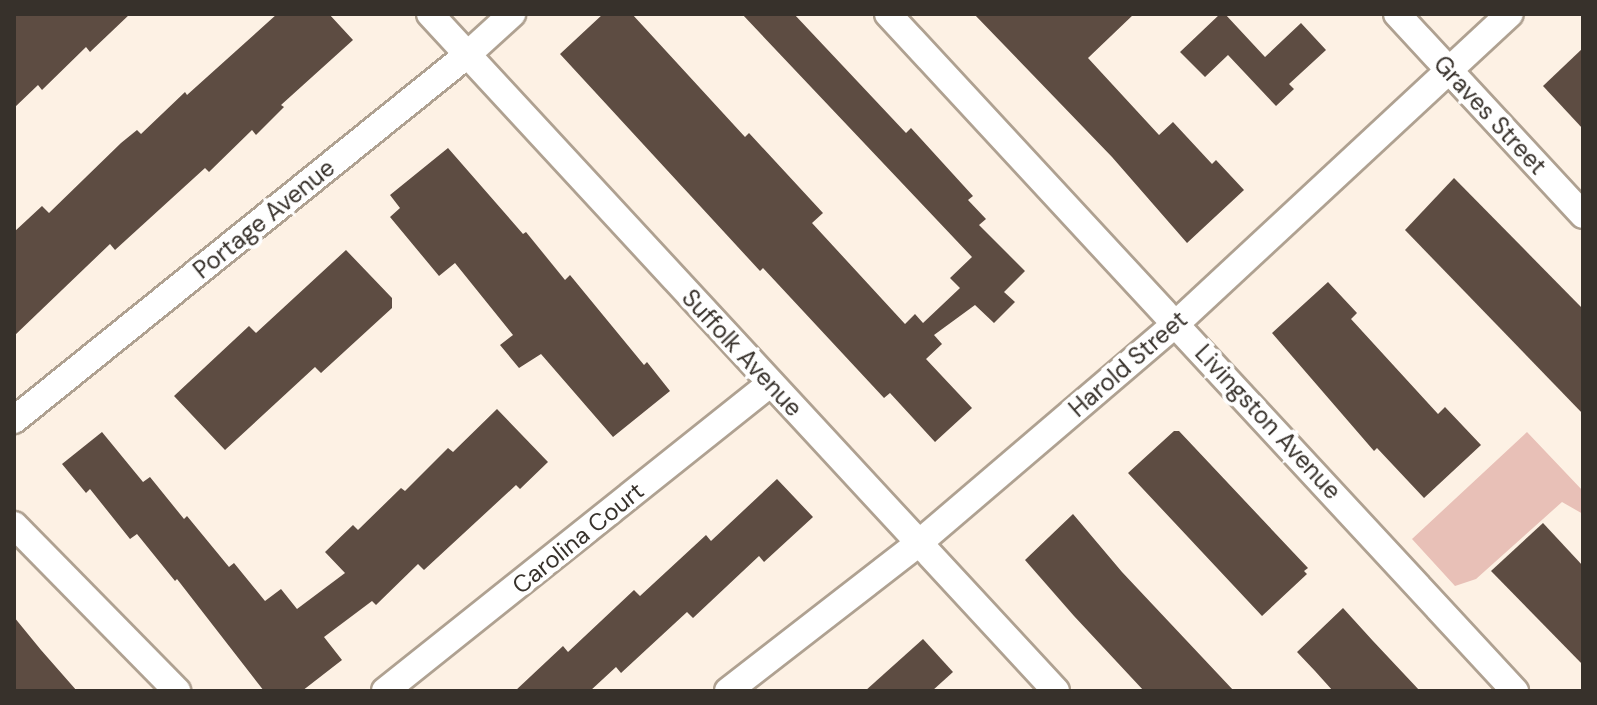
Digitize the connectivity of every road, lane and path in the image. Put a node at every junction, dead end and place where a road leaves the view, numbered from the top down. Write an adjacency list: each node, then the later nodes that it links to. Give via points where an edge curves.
1 (430, 14): 6 (street, Suffolk Avenue)
2 (512, 14): 6 (street, Portage Avenue)
3 (888, 14): 9 (street, Livingston Avenue)
4 (1397, 14): 7 (street, Graves Street)
5 (1509, 14): 7 (street, Harold Street)
6 (467, 55): 10 (street, Suffolk Avenue); 11 (street, Portage Avenue)
7 (1448, 69): 8 (street, Graves Street); 9 (street, Harold Street)
8 (1583, 215)
9 (1177, 323): 13 (street, Harold Street); 18 (street, Livingston Avenue)
10 (770, 384): 13 (street, Suffolk Avenue); 15 (street, Carolina Court)
11 (14, 420)
12 (14, 525): 14 (street)
13 (919, 543): 16 (street, Harold Street); 17 (street, Suffolk Avenue)
14 (177, 691)
15 (385, 691)
16 (728, 691)
17 (1056, 691)
18 (1515, 691)

